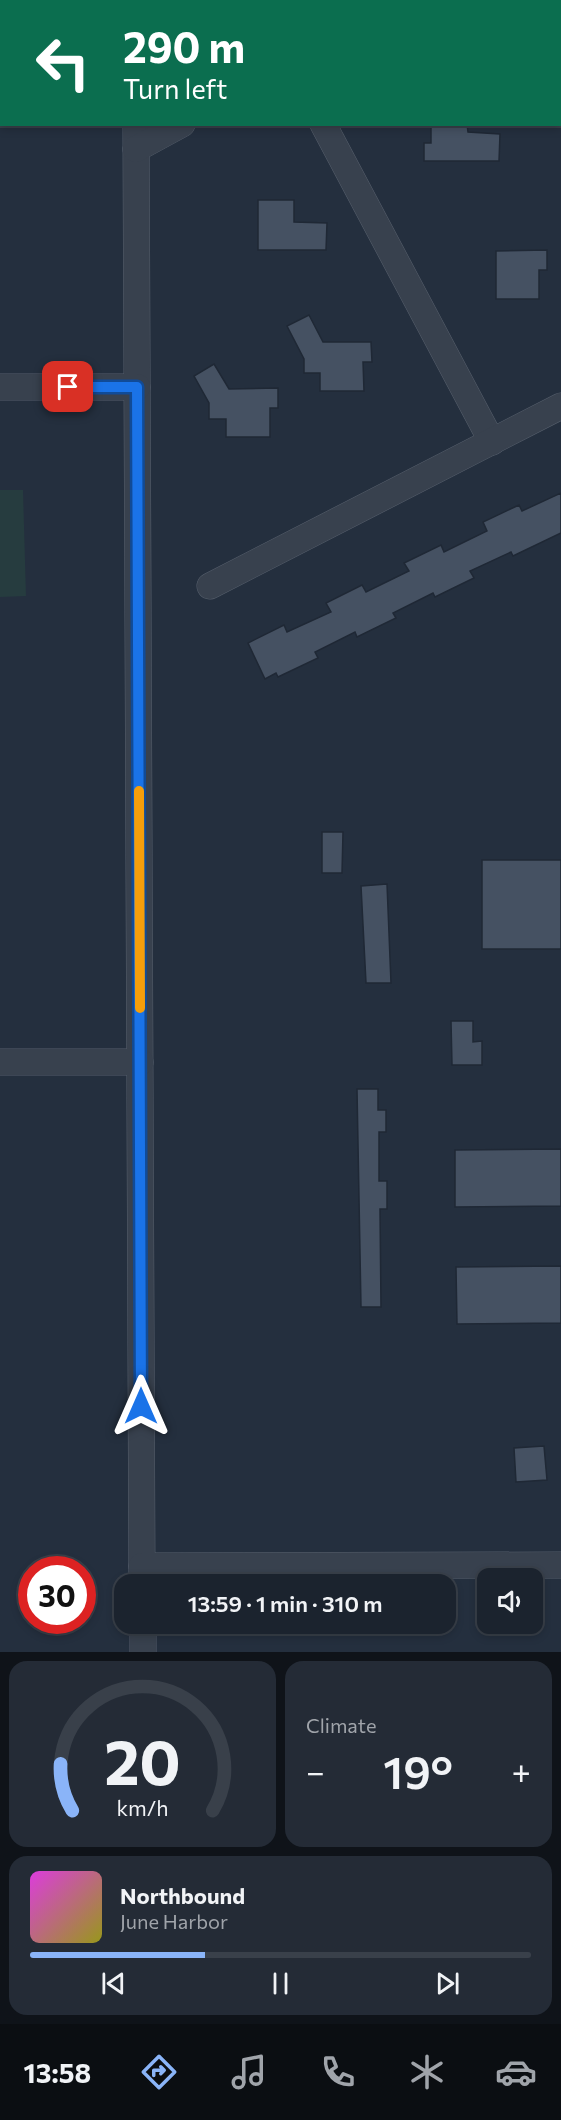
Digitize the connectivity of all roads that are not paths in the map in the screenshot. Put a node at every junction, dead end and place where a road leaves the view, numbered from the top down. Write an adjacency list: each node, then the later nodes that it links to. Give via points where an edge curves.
1 (174, 126): 3 (street)
2 (324, 126): 7 (street)
3 (136, 136): 5 (street)
4 (0, 387): 5 (street)
5 (137, 387): 10 (street)
6 (561, 406): 7 (street)
7 (492, 442): 8 (street)
8 (210, 586)
9 (0, 1062): 10 (street)
10 (140, 1062): 12 (street)
11 (561, 1565): 13 (street)
12 (142, 1574)
13 (184, 1574)
14 (142, 1634): 15 (street)
15 (143, 1652)

